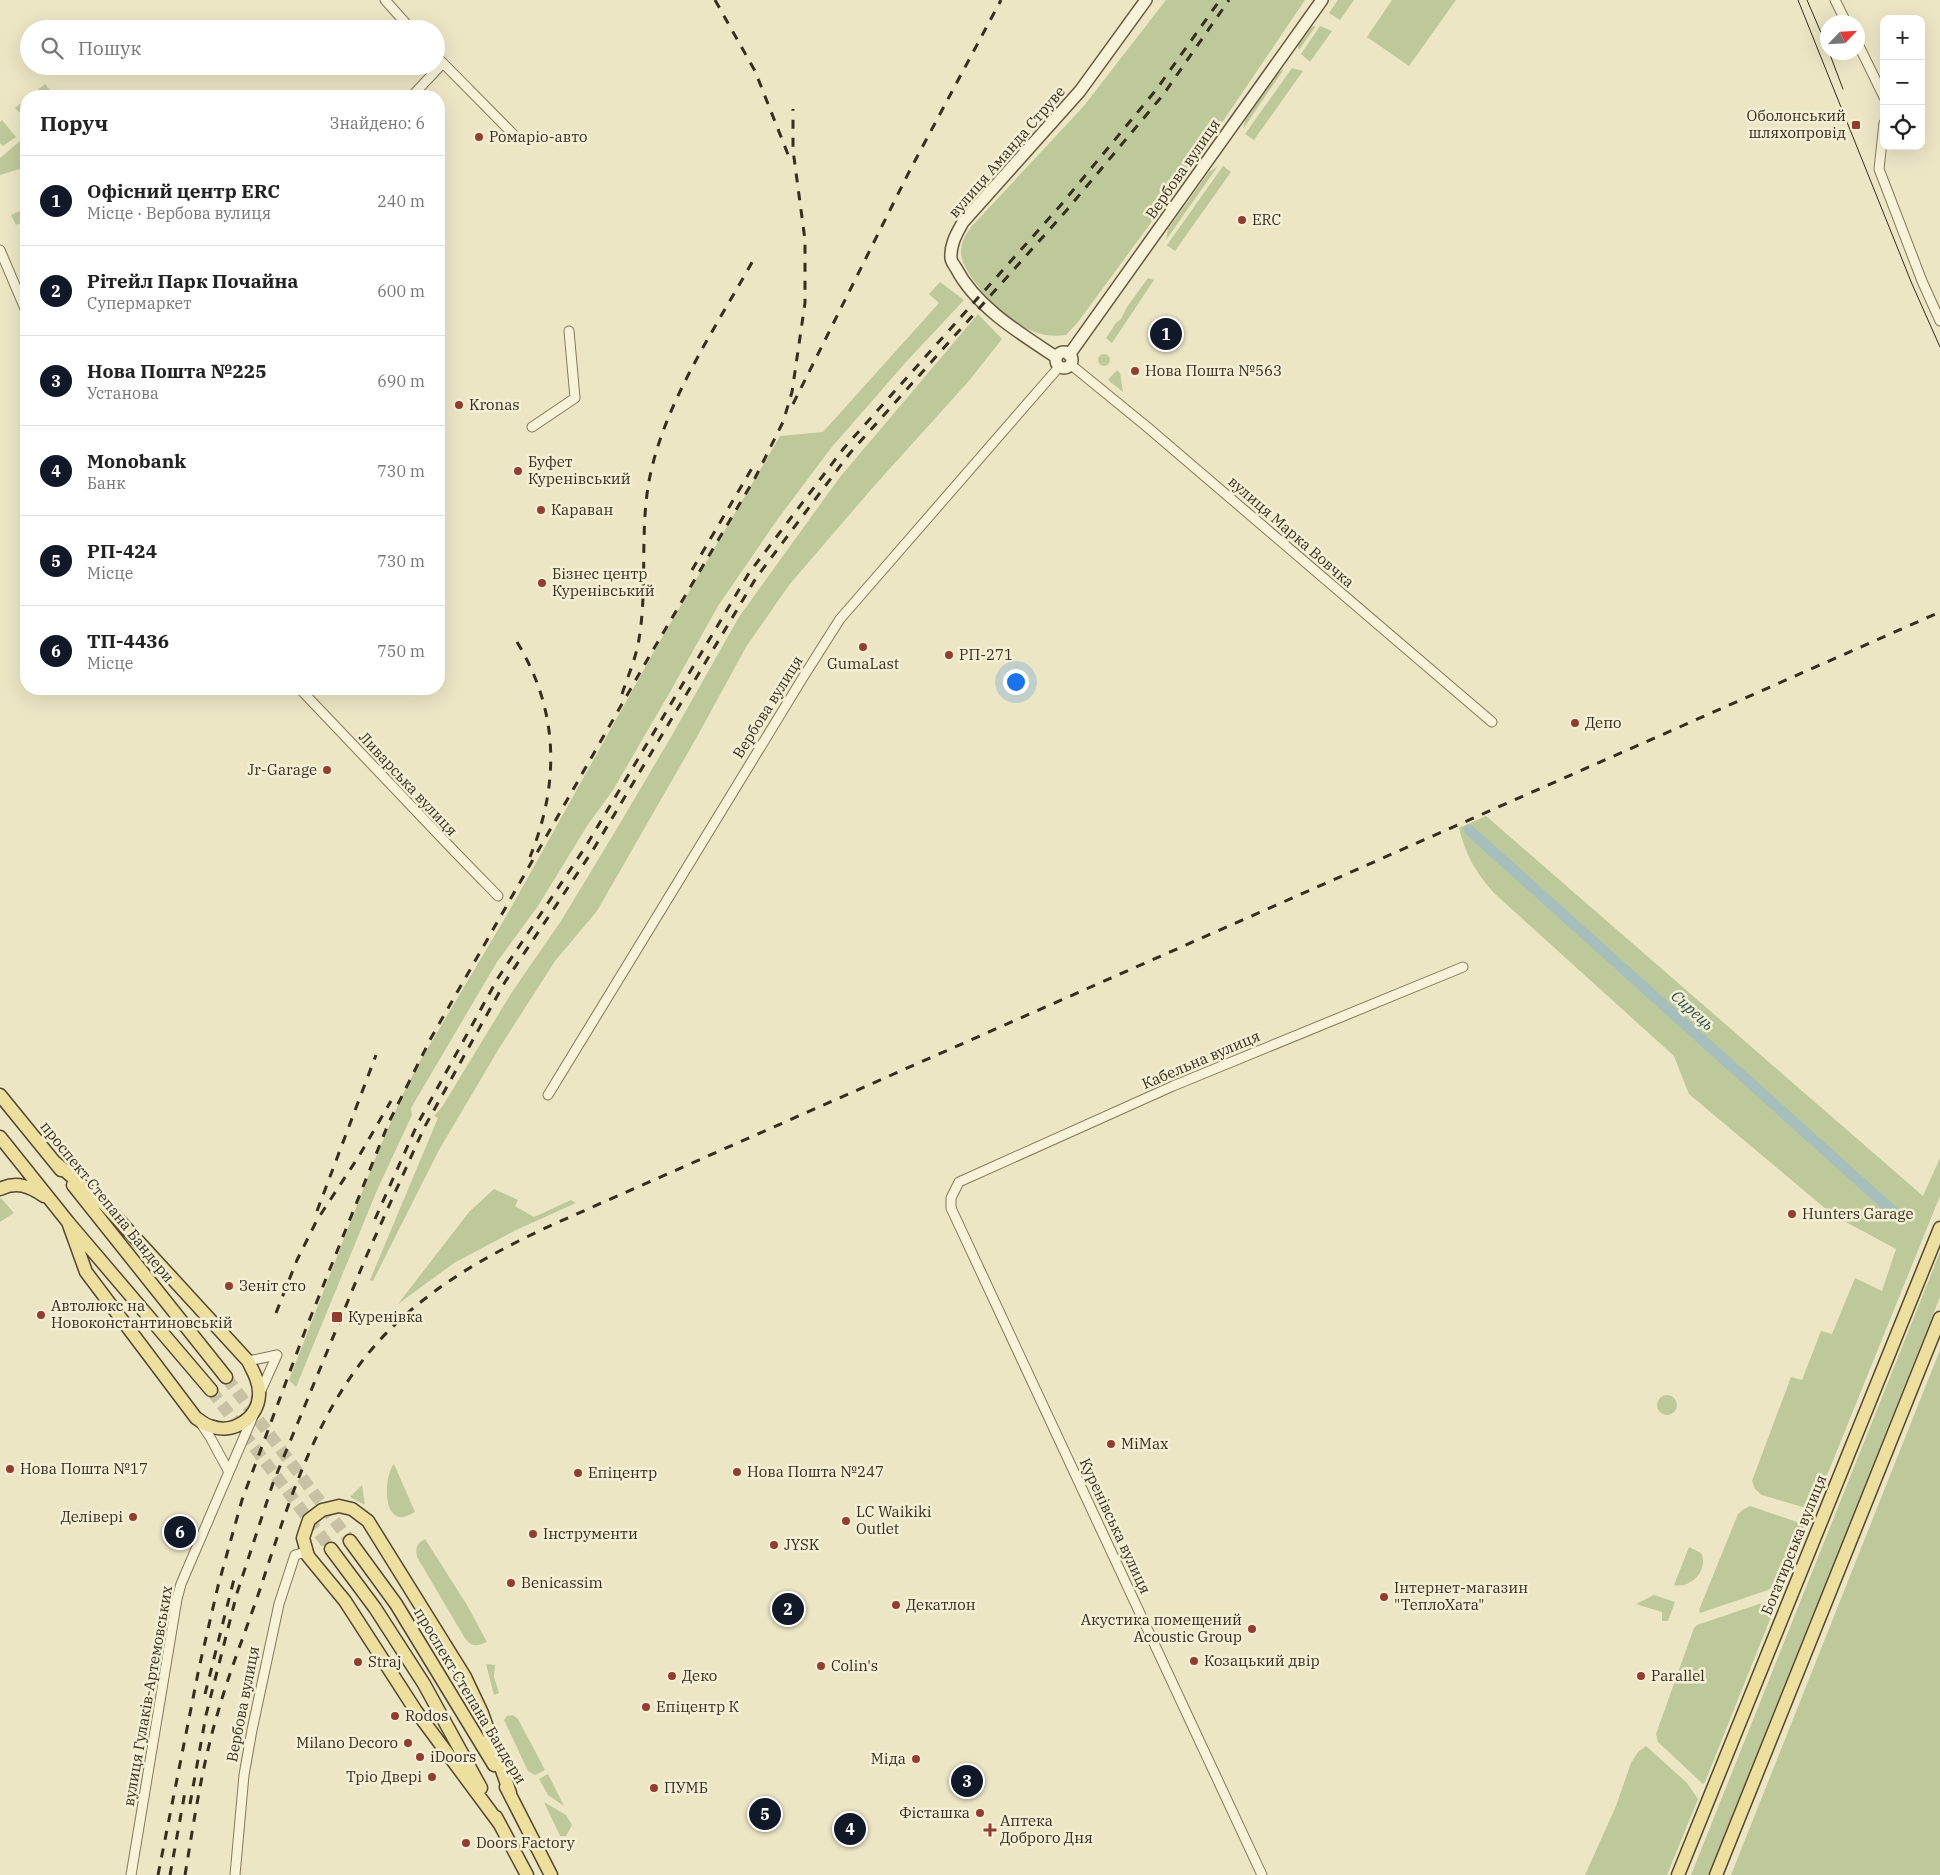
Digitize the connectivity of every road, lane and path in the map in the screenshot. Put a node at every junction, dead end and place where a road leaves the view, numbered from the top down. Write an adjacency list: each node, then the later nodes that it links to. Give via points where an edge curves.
1 (385, 0): 6 (street)
2 (1146, 0): 18 (main road, вулиця Аманда Струве, via 1080,91 963,222 953,240 951,259 974,293 1003,321)
3 (1322, 0): 18 (main road, Вербова вулиця)
4 (1835, 0): 5 (street)
5 (1842, 15)
6 (403, 20)
7 (1865, 58): 10 (street)
8 (445, 65): 12 (street)
9 (427, 75): 11 (street)
10 (1880, 89)
11 (416, 90)
12 (514, 135)
13 (1881, 150): 16 (street, via 1879,169)
14 (0, 250): 15 (street)
15 (20, 298)
16 (1940, 321)
17 (569, 331): 19 (street, via 575,398)
18 (1064, 361): 21 (street, вулиця Марка Вовчка, via 1146,426); 25 (street, Вербова вулиця, via 840,619)
19 (532, 427)
20 (306, 695): 22 (street, Ливарська вулиця)
21 (1492, 722)
22 (498, 896)
23 (1463, 967): 29 (street, Кабельна вулиця, via 1173,1086 959,1182)
24 (0, 1095): 28 (main road, проспект Степана Бандери)
25 (548, 1096)
26 (0, 1137): 31 (main road)
27 (0, 1147): 31 (main road)
28 (56, 1163): 35 (main road, via 105,1205); 36 (main road, проспект Степана Бандери)
29 (954, 1188): 51 (street, Куренівська вулиця, via 952,1208)
30 (0, 1189): 31 (main road, via 10,1185 32,1188)
31 (53, 1203): 32 (main road)
32 (68, 1222): 37 (main road); 40 (main road, via 86,1272)
33 (1940, 1228): 52 (main road, Богатирська вулиця)
34 (1940, 1318): 53 (main road)
35 (248, 1361): 38 (main road); 38 (street, via 277,1355)
36 (226, 1377)
37 (211, 1390)
38 (259, 1395): 39 (main road)
39 (254, 1413): 40 (main road, via 241,1424 227,1429 210,1427); 41 (street, вулиця Гулаків-Артемовських)
40 (196, 1418): 41 (street)
41 (229, 1472): 47 (street, вулиця Гулаків-Артемовських, via 177,1598)
42 (350, 1540): 45 (main road, проспект Степана Бандери, via 396,1604)
43 (331, 1549): 46 (main road, via 375,1608 424,1684)
44 (308, 1556): 45 (main road, via 303,1538 310,1520 322,1510 339,1506 352,1509 368,1521 465,1677 482,1713); 46 (main road, via 345,1602 416,1711); 48 (street, Вербова вулиця, via 302,1553 295,1555 279,1604 244,1775)
45 (510, 1793): 50 (main road, проспект Степана Бандери)
46 (499, 1823): 49 (main road)
47 (131, 1875)
48 (235, 1875)
49 (527, 1875)
50 (551, 1875)
51 (1262, 1875)
52 (1678, 1875)
53 (1716, 1875)

